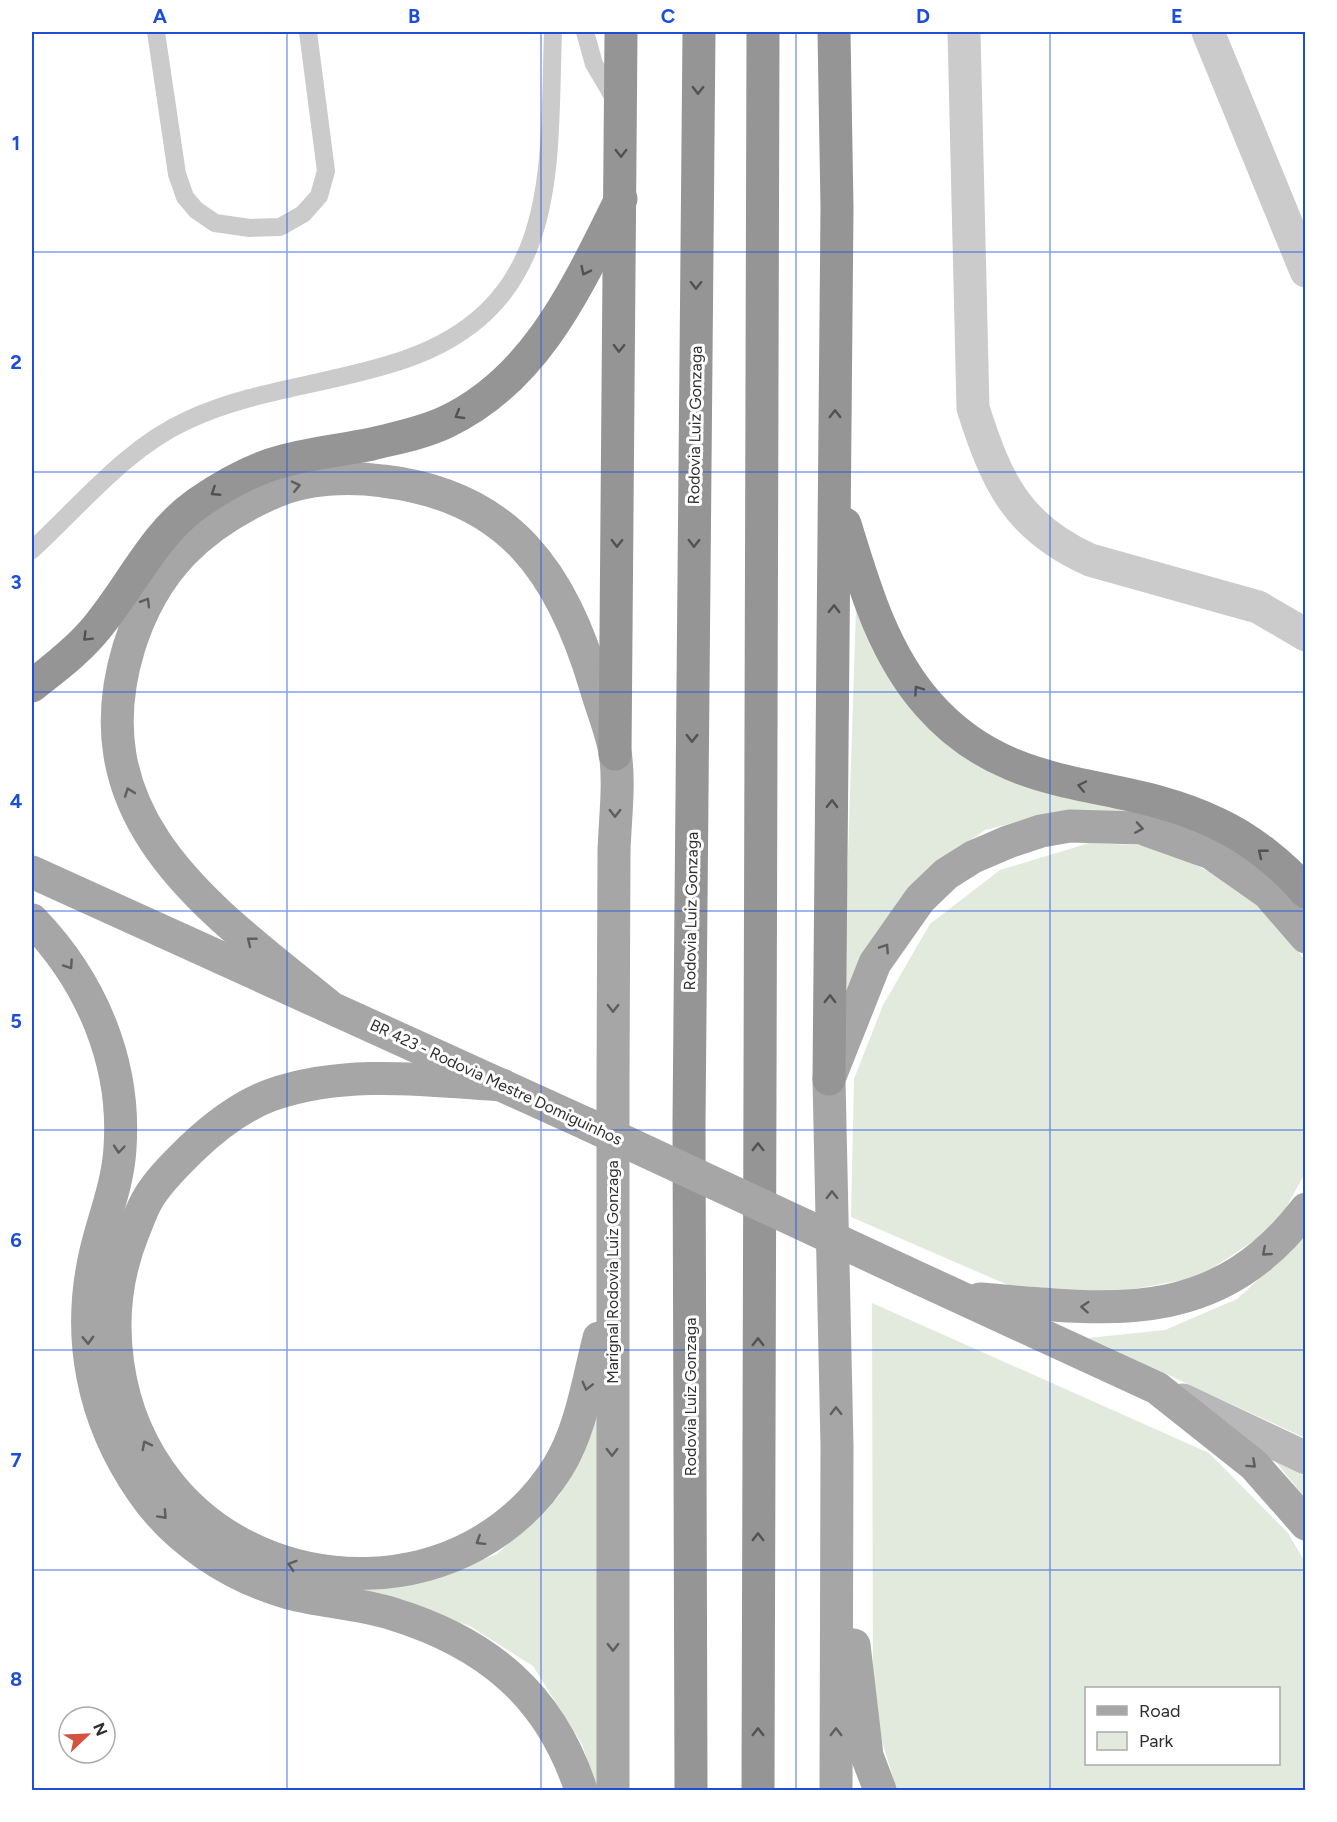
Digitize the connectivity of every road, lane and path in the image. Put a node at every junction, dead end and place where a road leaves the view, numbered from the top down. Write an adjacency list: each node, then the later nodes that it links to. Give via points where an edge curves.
1 (156, 32): 2 (lane, via 177,174 185,197 215,223 250,228 280,227 303,214 319,196 326,171)
2 (308, 32)
3 (553, 32): 15 (lane, via 549,150 539,222 519,272 488,312 456,335 406,359 248,398 188,420 146,444)
4 (585, 32): 11 (lane, via 594,64)
5 (621, 32): 11 (highway)
6 (699, 32): 35 (highway, Rodovia Luiz Gonzaga, one-way to 35, via 689,1124)
7 (763, 32): 36 (highway, one-way to 7)
8 (834, 32): 14 (highway, one-way to 8)
9 (964, 32): 16 (street, via 973,408 988,454 1009,496 1041,532 1067,550 1090,560 1258,607)
10 (1208, 32): 13 (street)
11 (621, 107): 12 (highway, one-way to 12)
12 (621, 199): 17 (highway, one-way to 17, via 557,321 502,386 445,423 391,439 284,460 212,494 171,526 92,633); 18 (highway, one-way to 18)
13 (1305, 271)
14 (835, 492): 20 (highway, one-way to 14, via 1255,847 1217,823 1176,808 1065,783 1015,766 973,744 950,725 927,703 880,628); 24 (highway, one-way to 14)
15 (32, 550)
16 (1305, 635)
17 (32, 686)
18 (615, 754): 23 (main road, Marignal Rodovia Luiz Gonzaga, one-way to 18, via 233,927 181,877 147,830 127,789 119,707 126,657 141,609 163,575 196,538 230,513 280,489 320,480 362,478 415,484 452,496 498,521 536,557 564,600 583,645); 27 (main road, Marignal Rodovia Luiz Gonzaga, one-way to 27)
19 (32, 872): 23 (main road, BR 423 - Rodovia Mestre Domiguinhos)
20 (1305, 892)
21 (32, 920): 33 (main road, one-way to 33, via 87,993 107,1038 116,1072 120,1150 90,1280 88,1350 105,1424 131,1475 159,1511 194,1545 250,1580 291,1593 390,1613 465,1642 527,1694 553,1727)
22 (1305, 937): 24 (main road, one-way to 22, via 875,963 920,899 946,874 973,857 1041,831 1103,825 1141,828 1202,849 1242,872 1268,893 1293,918)
23 (328, 1005): 25 (main road, BR 423 - Rodovia Mestre Domiguinhos)
24 (829, 1079): 30 (main road, one-way to 24)
25 (502, 1085): 27 (main road, one-way to 25, via 584,1397 558,1466 533,1499 500,1528 462,1552 418,1568 380,1575 339,1574 261,1555 231,1540 202,1516 169,1484 147,1448 127,1404 116,1361 114,1313 131,1239 147,1199 172,1168 202,1138 237,1112 267,1096 300,1086 370,1079); 28 (main road, BR 423 - Rodovia Mestre Domiguinhos, bridge)
26 (1305, 1209): 28 (main road, one-way to 28, via 1267,1253 1231,1277 1170,1302 1091,1308)
27 (611, 1288): 34 (main road, Marignal Rodovia Luiz Gonzaga, one-way to 34)
28 (957, 1297): 29 (main road, BR 423 - Rodovia Mestre Domiguinhos)
29 (1157, 1388): 31 (main road); 32 (main road, BR 423 - Rodovia Mestre Domiguinhos, one-way to 32, via 1254,1466)
30 (837, 1446): 37 (main road, one-way to 30); 38 (main road, via 861,1713 867,1756)
31 (1305, 1458)
32 (1305, 1524)
33 (581, 1791)
34 (614, 1791)
35 (691, 1791)
36 (758, 1791)
37 (836, 1791)
38 (880, 1791)

